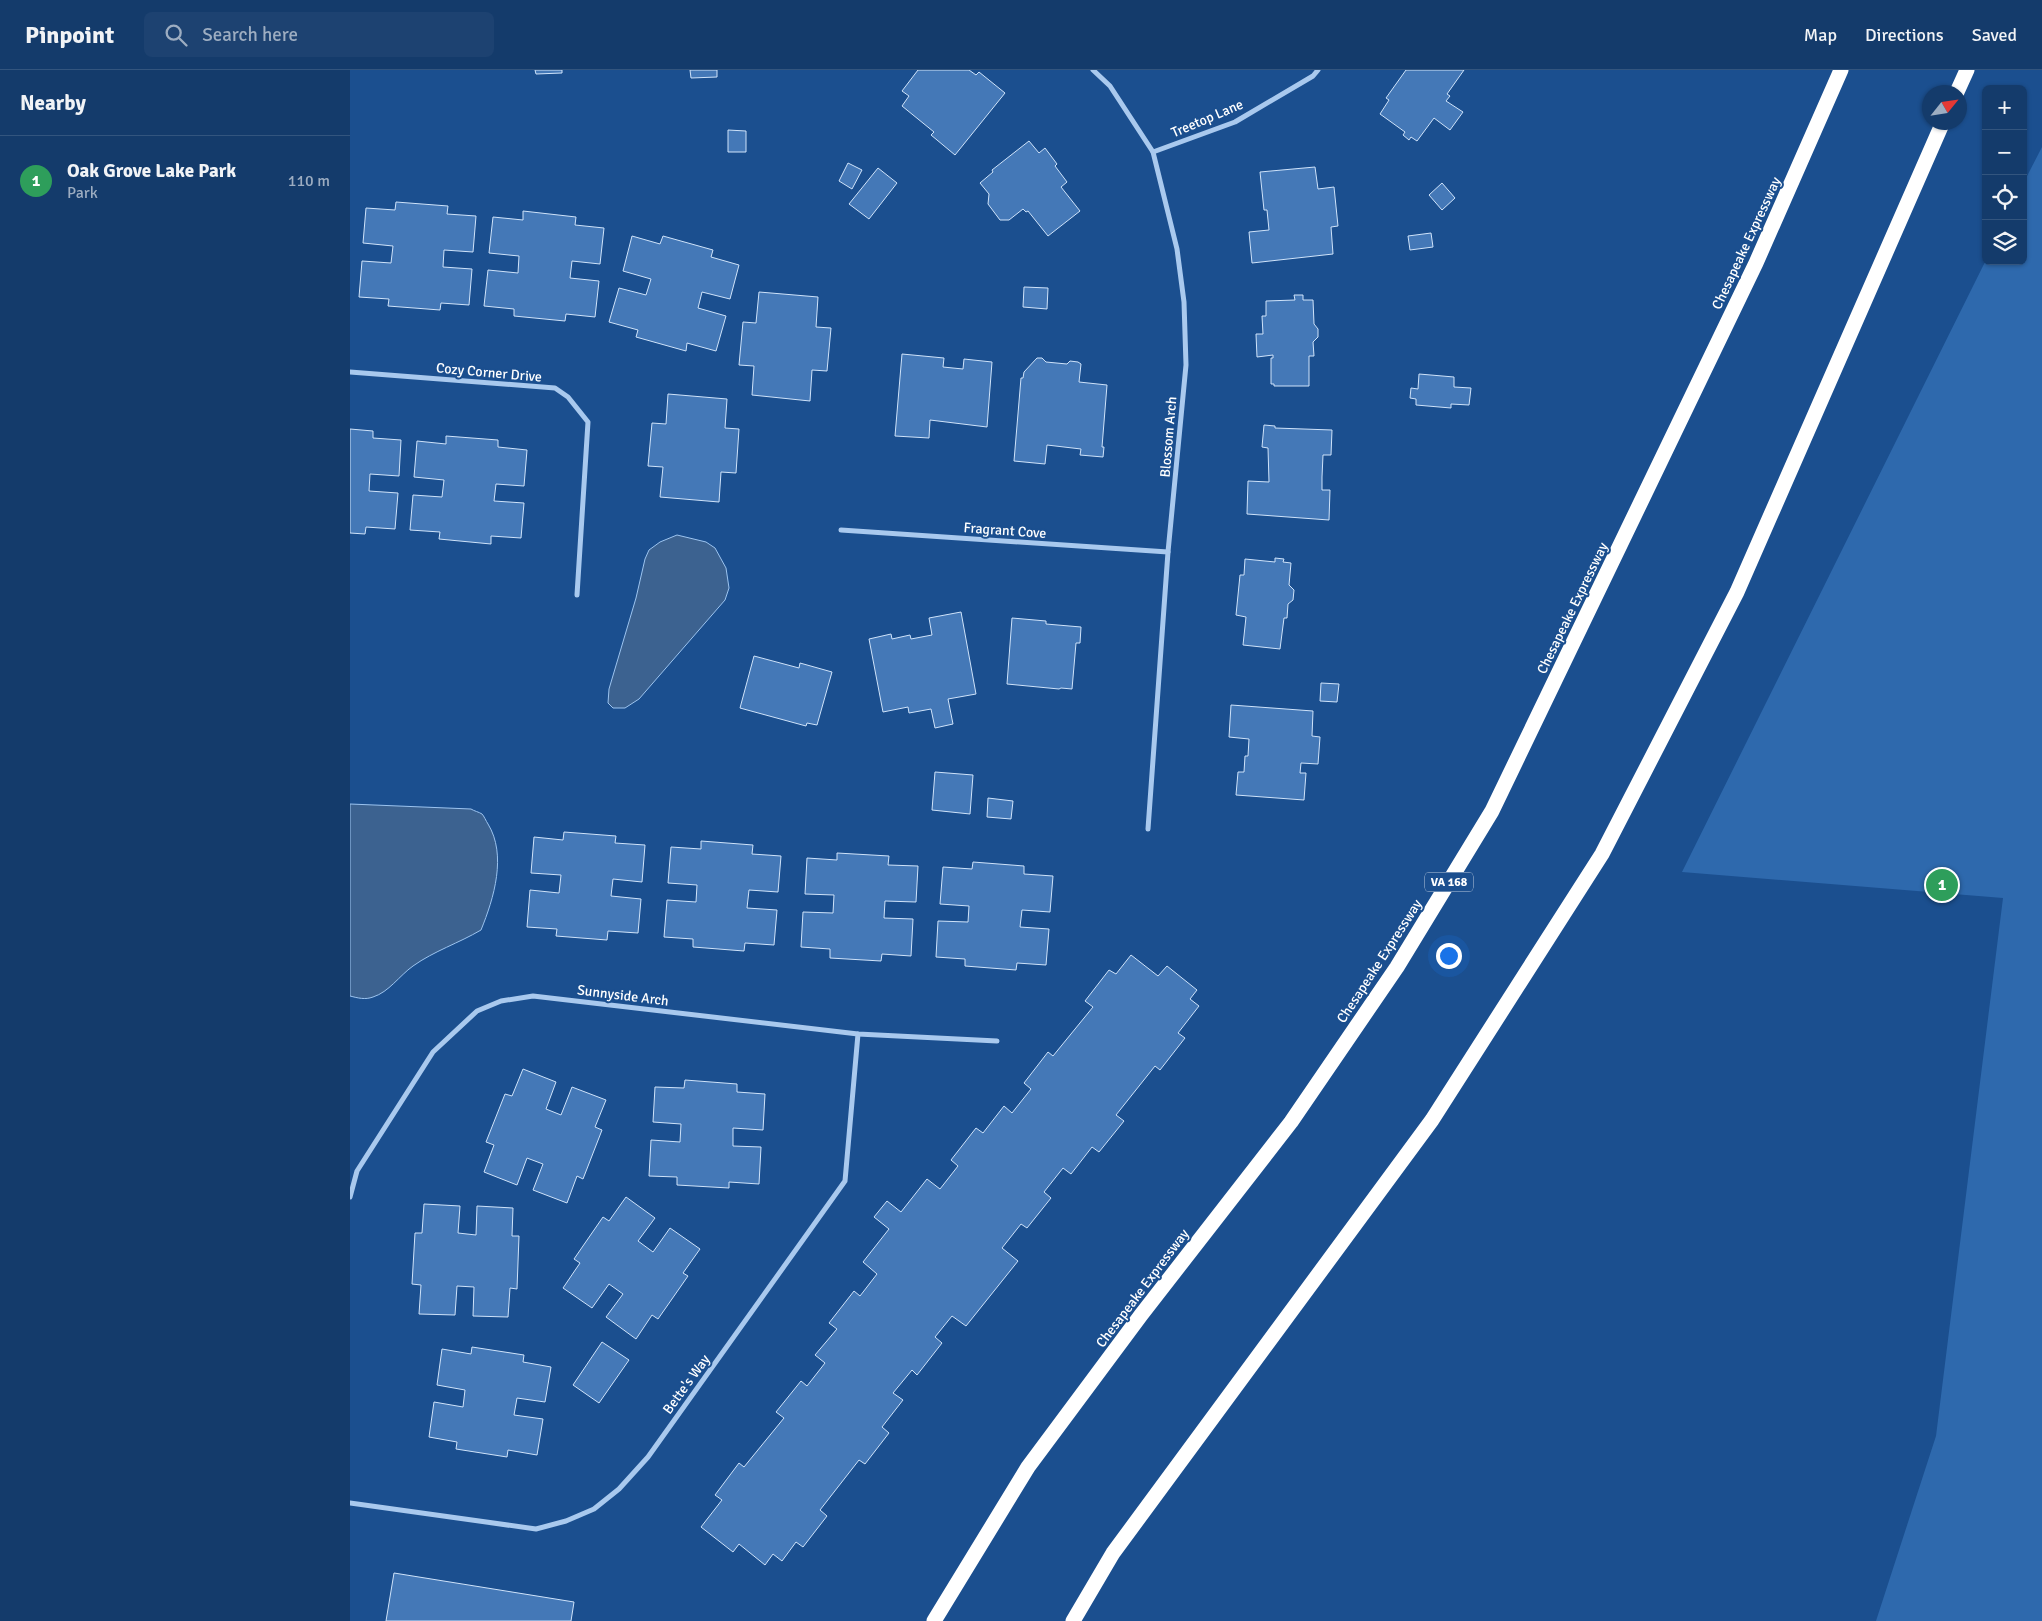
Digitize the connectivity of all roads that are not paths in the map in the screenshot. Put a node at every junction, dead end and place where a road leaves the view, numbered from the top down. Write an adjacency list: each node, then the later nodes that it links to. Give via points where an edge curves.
1 (1093, 70): 7 (street, Blossom Arch, via 1110,86)
2 (1318, 70): 7 (street, Treetop Lane, via 1235,122)
3 (1841, 70): 17 (highway, Chesapeake Expressway / VA 168, via 1756,263 1492,811 1397,967 1291,1122 1141,1315 1028,1468)
4 (1967, 70): 5 (highway)
5 (1960, 85)
6 (1940, 130): 18 (highway, via 1737,592 1602,854 1432,1120 1113,1553)
7 (1153, 152): 10 (street, Blossom Arch, via 1177,249 1184,302 1186,365)
8 (350, 372): 11 (street, Cozy Corner Drive, via 555,388 568,397 588,422)
9 (841, 530): 10 (street, Fragrant Cove)
10 (1168, 552): 12 (street, Blossom Arch)
11 (577, 595)
12 (1148, 829)
13 (858, 1034): 14 (street, Sunnyside Arch); 15 (street, Sunnyside Arch, via 533,996 501,1001 477,1011 433,1052 357,1171); 16 (street, Bette's Way, via 845,1182 648,1457 619,1489 594,1509 536,1529)
14 (997, 1041)
15 (350, 1197)
16 (350, 1503)
17 (934, 1621)
18 (1073, 1621)

